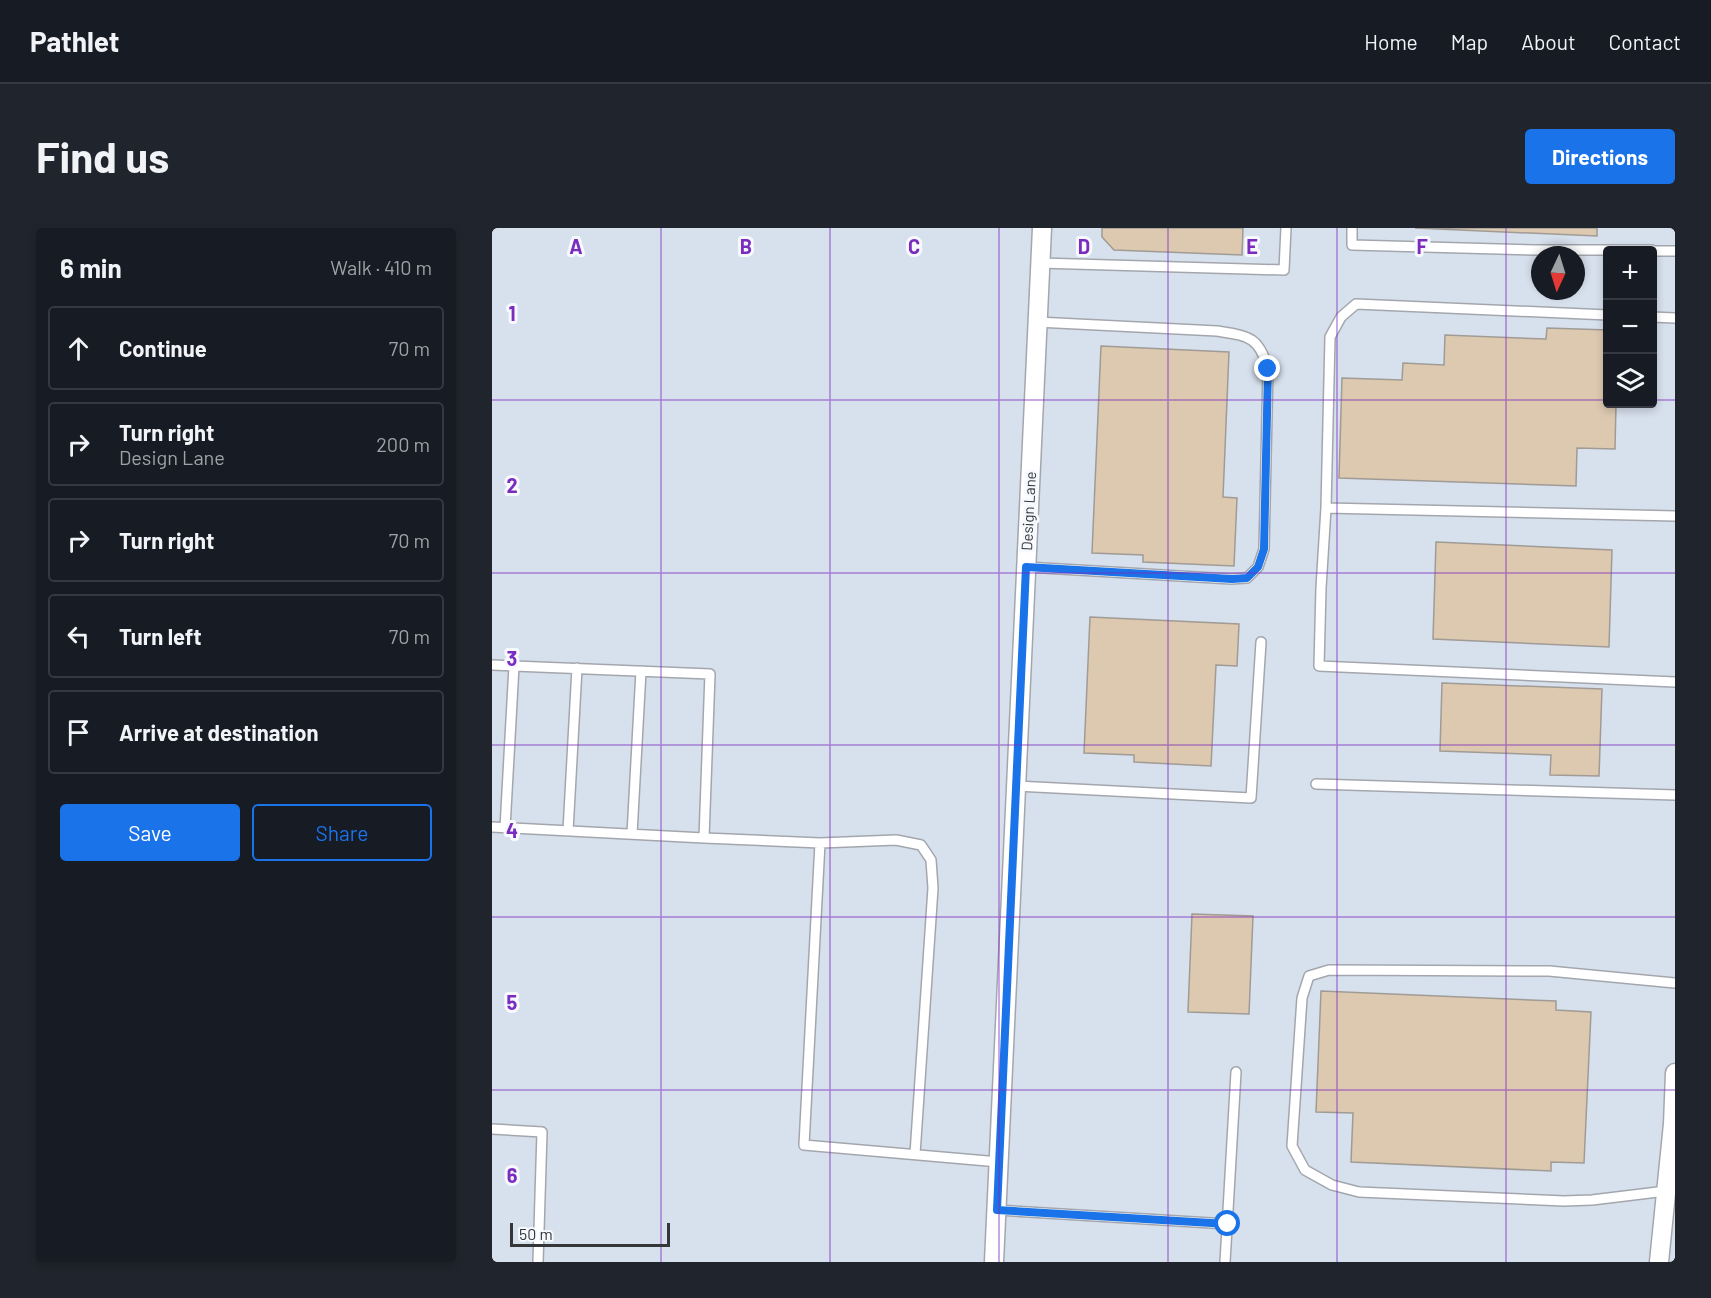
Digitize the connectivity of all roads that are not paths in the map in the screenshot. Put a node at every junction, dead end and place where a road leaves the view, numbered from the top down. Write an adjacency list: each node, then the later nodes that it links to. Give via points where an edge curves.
1 (1042, 228): 7 (street, Design Lane)
2 (1286, 228): 7 (lane, via 1284,270)
3 (1352, 228): 4 (lane, via 1352,245)
4 (1603, 250)
5 (1657, 250): 6 (lane)
6 (1675, 251)
7 (1040, 263): 11 (street, Design Lane)
8 (1603, 315): 12 (lane, via 1356,304 1341,317 1329,337)
9 (1657, 317): 10 (lane)
10 (1675, 318)
11 (1037, 322): 14 (street, Design Lane); 14 (lane, via 1217,330 1256,342 1268,369 1264,549 1258,567 1247,578)
12 (1326, 508): 13 (lane); 20 (lane, via 1319,666)
13 (1675, 516)
14 (1026, 567): 22 (street, Design Lane)
15 (1260, 642): 22 (lane, via 1251,798)
16 (492, 664): 17 (lane)
17 (514, 666): 18 (lane); 25 (lane)
18 (577, 668): 19 (lane); 26 (lane)
19 (641, 671): 27 (lane); 28 (lane, via 710,674)
20 (1675, 682)
21 (1316, 784): 23 (lane)
22 (1016, 786): 36 (street, Design Lane)
23 (1675, 795)
24 (492, 827): 25 (lane)
25 (505, 828): 26 (lane)
26 (568, 831): 27 (lane)
27 (632, 834): 28 (lane)
28 (704, 838): 29 (lane)
29 (820, 843): 35 (lane, via 804,1145); 35 (lane, via 896,840 921,845 931,860 933,888)
30 (1675, 983): 37 (lane, via 1549,971 1329,970 1309,976 1302,998 1292,1146 1305,1170 1332,1185 1359,1192 1564,1201)
31 (1236, 1072): 39 (lane)
32 (1675, 1073): 33 (street)
33 (1674, 1116): 37 (street)
34 (492, 1129): 40 (lane, via 542,1132)
35 (915, 1154): 36 (lane)
36 (999, 1161): 38 (street, Design Lane)
37 (1666, 1191): 43 (street)
38 (997, 1210): 39 (lane); 41 (street, Design Lane)
39 (1228, 1224): 42 (lane)
40 (538, 1262)
41 (994, 1262)
42 (1225, 1262)
43 (1659, 1262)

